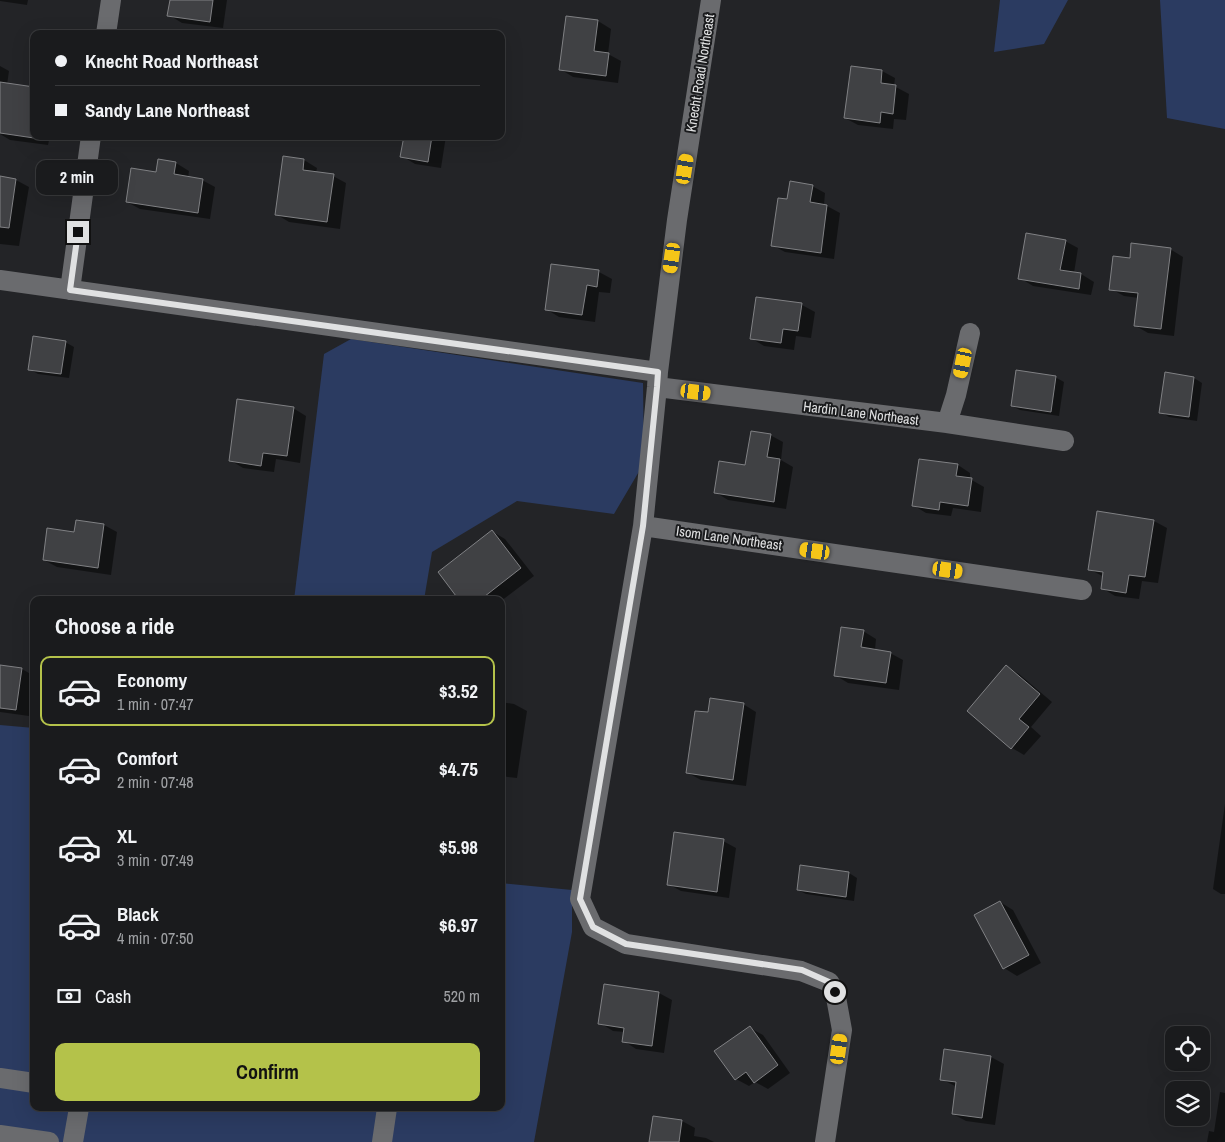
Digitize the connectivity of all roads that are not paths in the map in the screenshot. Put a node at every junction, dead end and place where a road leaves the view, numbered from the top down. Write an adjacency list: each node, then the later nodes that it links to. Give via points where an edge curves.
1 (110, 0): 3 (street)
2 (711, 0): 8 (street, Knecht Road Northeast, via 677,220)
3 (106, 30)
4 (90, 140): 6 (street)
5 (0, 280): 6 (street, Hardin Lane Northeast)
6 (70, 290): 8 (street, Hardin Lane Northeast)
7 (970, 333): 9 (street)
8 (658, 379): 9 (street, Hardin Lane Northeast); 11 (street, Knecht Road Northeast)
9 (947, 423): 10 (street, Hardin Lane Northeast)
10 (1064, 441)
11 (643, 526): 12 (street, Isom Lane Northeast); 21 (street, Knecht Road Northeast, via 580,899 593,927 626,944 802,970 829,982 835,992 842,1030)
12 (1082, 590)
13 (0, 1078): 14 (street)
14 (30, 1082)
15 (78, 1111): 19 (street)
16 (387, 1111): 20 (street)
17 (0, 1135): 18 (street)
18 (49, 1142)
19 (73, 1142)
20 (382, 1142)
21 (825, 1142)

